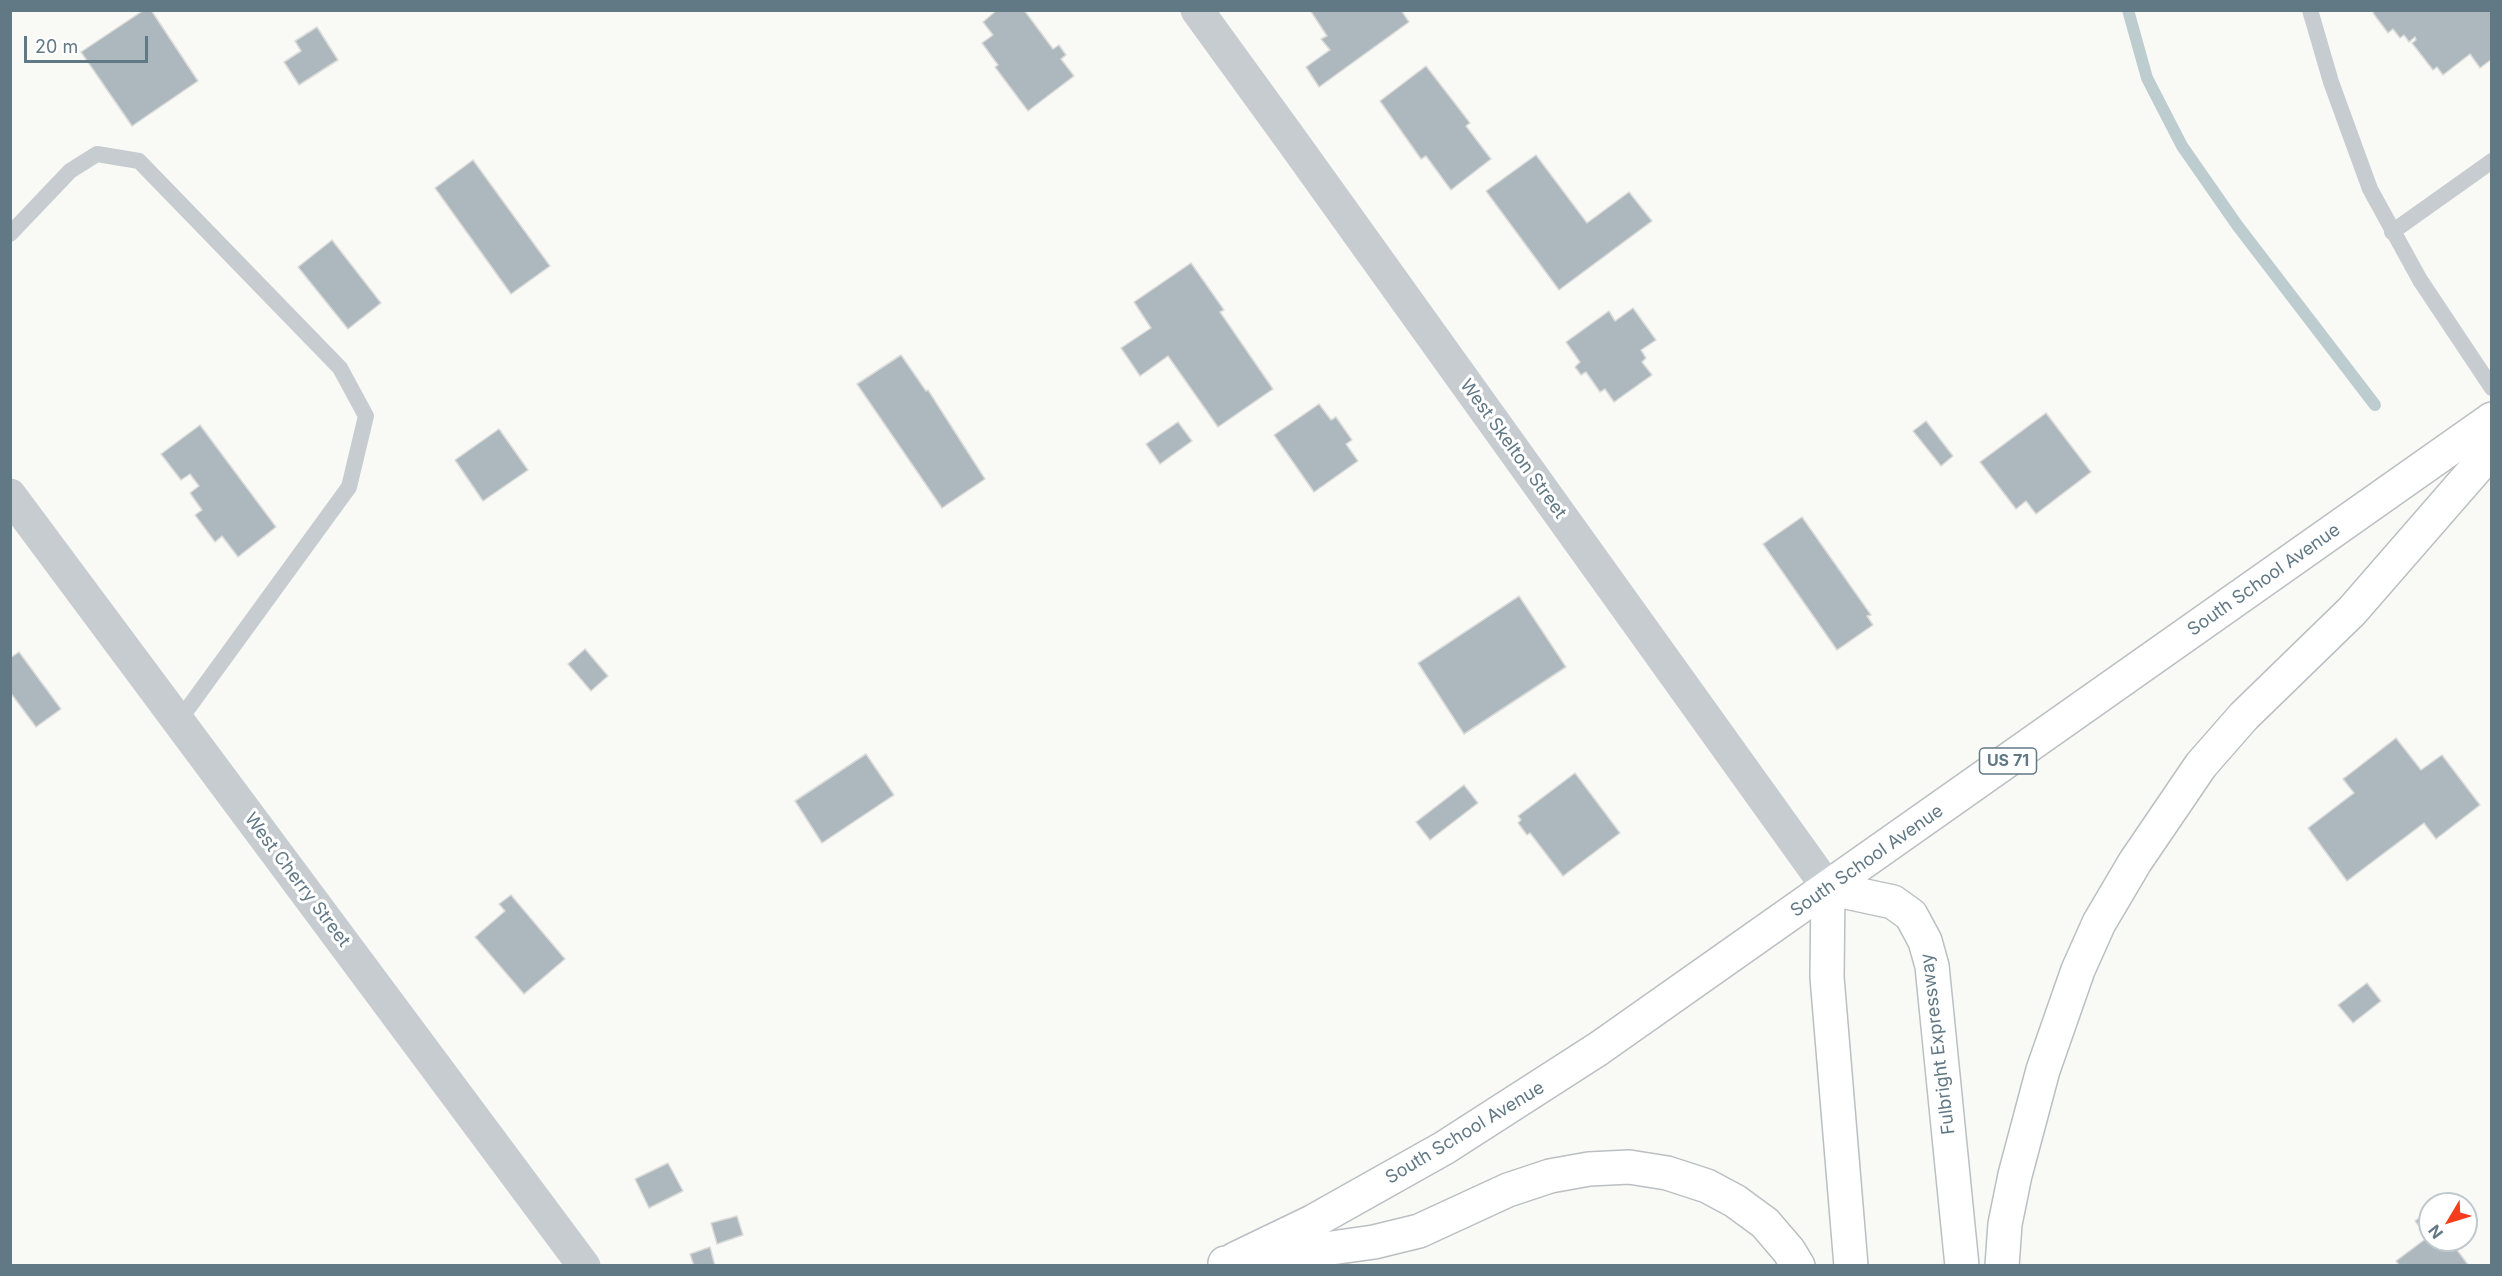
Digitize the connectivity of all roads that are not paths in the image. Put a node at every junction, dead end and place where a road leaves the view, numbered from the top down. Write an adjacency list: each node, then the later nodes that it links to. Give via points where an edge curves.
1 (1197, 10): 11 (street, West Skelton Street)
2 (2310, 10): 4 (lane, via 2370,189)
3 (2492, 161): 4 (lane)
4 (2392, 232): 6 (lane)
5 (10, 234): 10 (lane, via 70,171 97,154 139,161 340,368 366,416 349,487)
6 (2492, 388)
7 (2492, 419): 11 (main road, South School Avenue / US 71)
8 (2492, 450): 17 (main road, via 2352,611 2252,708 2201,765 2135,862 2099,923 2078,970 2043,1070 2015,1174)
9 (10, 495): 10 (street, West Cherry Street)
10 (178, 722): 13 (street, West Cherry Street)
11 (1828, 888): 12 (main road, South School Avenue, via 1518,1102 1444,1148 1314,1221); 15 (main road, via 1827,977); 16 (main road, Fulbright Expressway, via 1893,902 1911,915 1924,941 1932,966)
12 (1222, 1264): 14 (main road, via 1374,1242 1419,1231 1508,1190 1550,1176 1629,1167 1707,1186 1735,1201 1765,1223)
13 (584, 1266)
14 (1798, 1266)
15 (1851, 1266)
16 (1962, 1266)
17 (2002, 1266)

